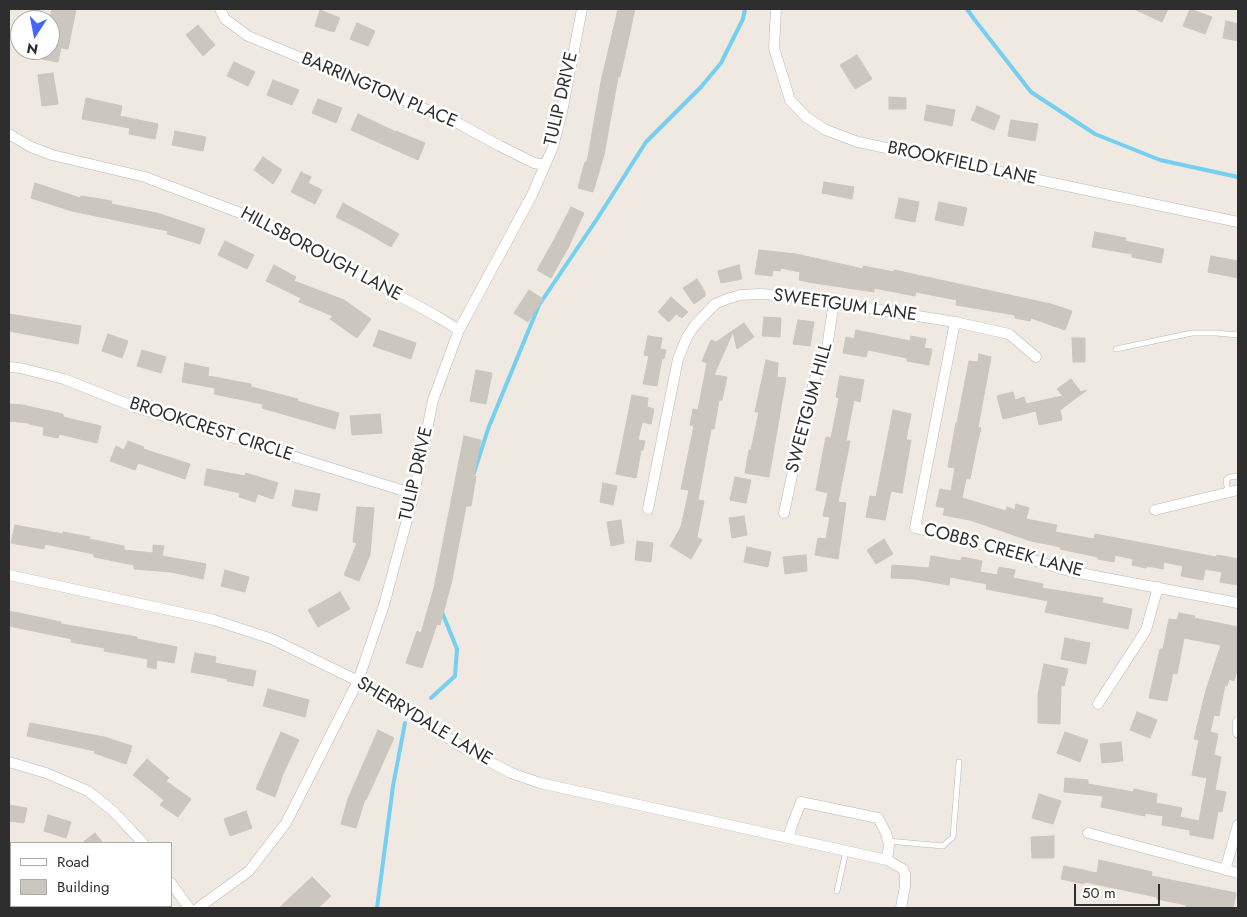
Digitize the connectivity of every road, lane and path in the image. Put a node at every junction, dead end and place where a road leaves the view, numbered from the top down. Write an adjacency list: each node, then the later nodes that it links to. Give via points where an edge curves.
1 (220, 9): 5 (street, BARRINGTON PLACE, via 225,19 248,36 452,120 534,163)
2 (582, 9): 5 (street, TULIP DRIVE, via 562,112)
3 (776, 9): 6 (street, BROOKFIELD LANE, via 774,48 790,100 806,117 826,130 858,142)
4 (9, 134): 9 (street, HILLSBOROUGH LANE, via 52,155 145,177 264,222)
5 (545, 165): 9 (street, TULIP DRIVE)
6 (1238, 222)
7 (834, 302): 8 (street, SWEETGUM LANE); 17 (street, SWEETGUM LANE, via 793,296 740,295 715,304 694,325 678,359); 19 (street, SWEETGUM HILL, via 827,348 805,414)
8 (955, 322): 12 (street, SWEETGUM LANE, via 1009,334); 21 (street, COBBS CREEK LANE, via 915,528 957,536 1070,570)
9 (459, 330): 16 (street, TULIP DRIVE, via 433,400)
10 (1238, 335): 11 (lane, via 1192,333)
11 (1116, 349)
12 (1036, 357)
13 (9, 367): 16 (street, BROOKCREST CIRCLE, via 64,379 135,407)
14 (1238, 476): 15 (lane, via 1226,480)
15 (1233, 491): 18 (street)
16 (414, 494): 23 (street, TULIP DRIVE, via 384,605)
17 (648, 509)
18 (1155, 510)
19 (784, 514)
20 (9, 575): 23 (street, SHERRYDALE LANE, via 214,620 272,639)
21 (1158, 588): 22 (street, COBBS CREEK LANE); 24 (street, via 1146,630)
22 (1238, 603)
23 (358, 681): 31 (street, SHERRYDALE LANE, via 511,774); 41 (street, TULIP DRIVE, via 286,823 249,871)
24 (1098, 704)
25 (1238, 722): 26 (street)
26 (1238, 733)
27 (9, 762): 33 (street, via 88,790)
28 (959, 762): 32 (lane, via 953,837 943,846)
29 (1238, 825): 36 (street)
30 (1088, 833): 36 (street)
31 (788, 838): 32 (street, via 801,802 878,818); 34 (street, SHERRYDALE LANE)
32 (888, 841): 35 (street)
33 (143, 842)
34 (846, 850): 35 (street, SHERRYDALE LANE); 39 (lane)
35 (887, 860): 42 (street, via 903,869 905,874)
36 (1225, 870): 37 (street)
37 (1238, 873)
38 (172, 884): 40 (street)
39 (837, 891)
40 (189, 908)
41 (198, 908)
42 (901, 908)

